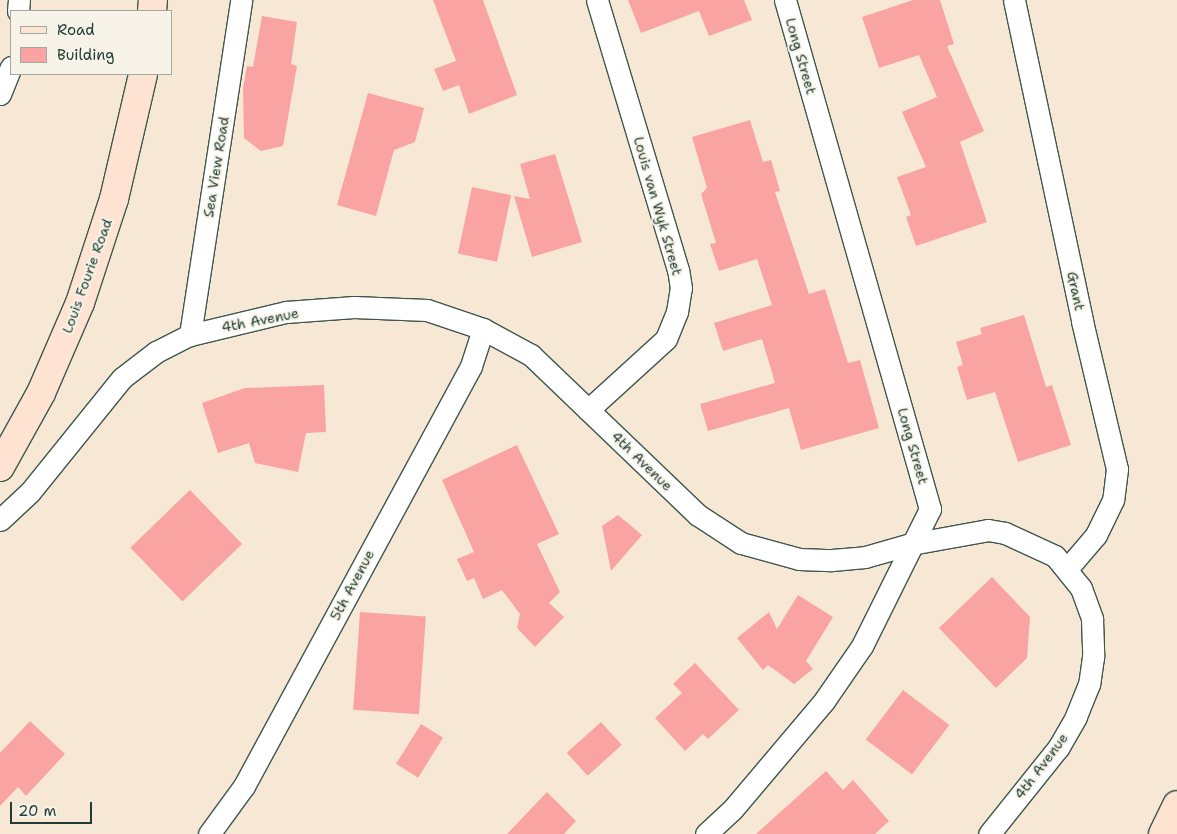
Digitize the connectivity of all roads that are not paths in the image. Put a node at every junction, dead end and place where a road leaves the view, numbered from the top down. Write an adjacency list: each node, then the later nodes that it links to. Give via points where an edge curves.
1 (241, 0): 9 (street, Sea View Road)
2 (597, 0): 10 (street, Louis van Wyk Street, via 681,288 677,312 666,339)
3 (785, 0): 13 (street, Long Street, via 930,509)
4 (1014, 0): 14 (street, Grant, via 1117,469 1114,500 1096,535)
5 (10, 69): 7 (street)
6 (143, 75): 11 (main road, Louis Fourie Road, via 114,199 80,303 41,393)
7 (0, 94)
8 (483, 329): 9 (street, 4th Avenue, via 427,310 354,307 286,312); 10 (street, 4th Avenue, via 531,355); 16 (street, 5th Avenue, via 471,366 244,786)
9 (190, 335): 12 (street, 4th Avenue, via 156,352 122,378 30,492)
10 (588, 410): 13 (street, 4th Avenue, via 698,515 741,543 799,559 832,560 865,557)
11 (0, 467)
12 (0, 520)
13 (911, 544): 14 (street, 4th Avenue, via 970,531 1005,533 1055,556); 17 (street, Long Street, via 862,646 824,701 732,810)
14 (1067, 569): 18 (street, 4th Avenue, via 1080,588 1092,619 1093,657 1089,684 1076,717 1058,748)
15 (1177, 806): 19 (main road)
16 (209, 834)
17 (706, 834)
18 (989, 834)
19 (1163, 834)

